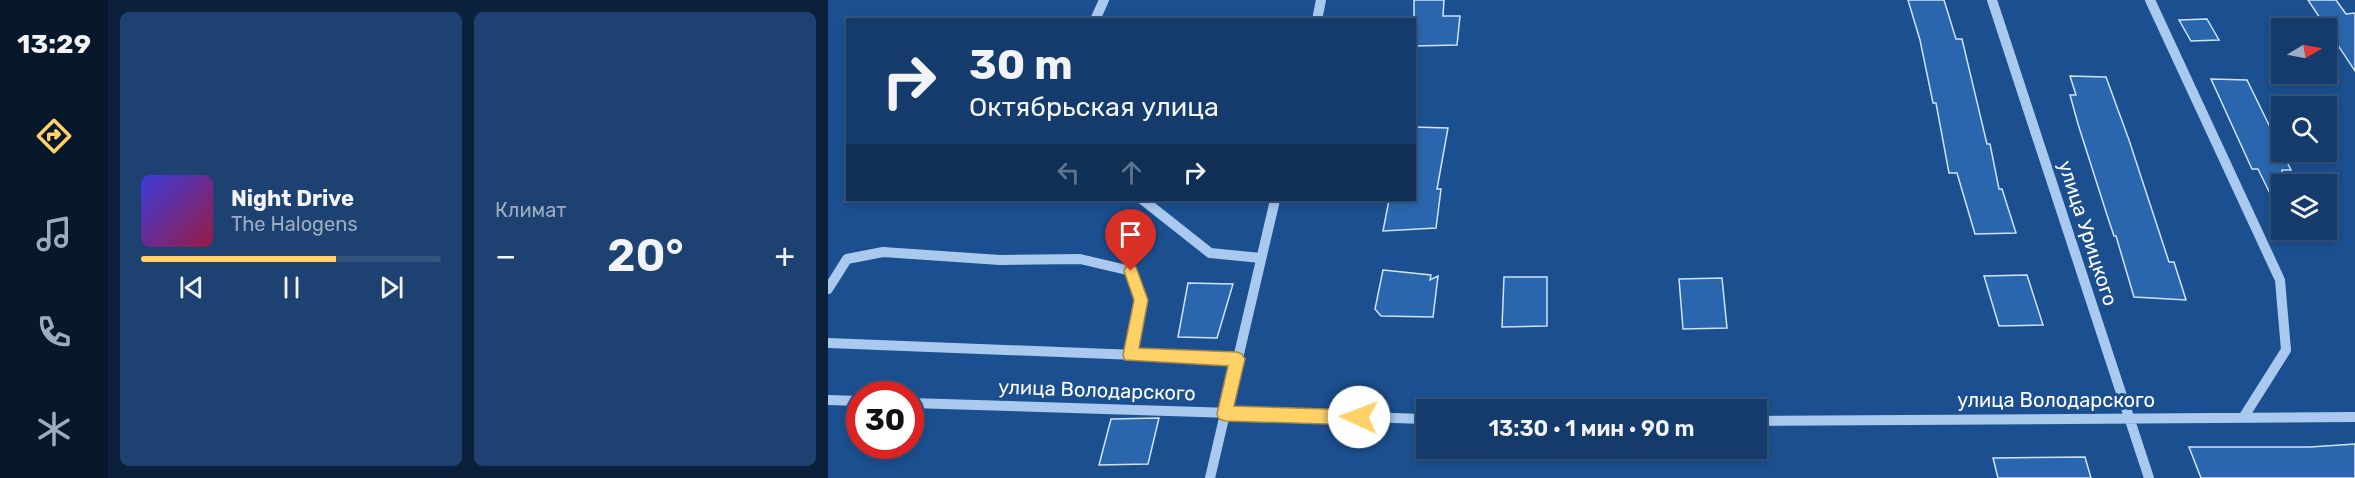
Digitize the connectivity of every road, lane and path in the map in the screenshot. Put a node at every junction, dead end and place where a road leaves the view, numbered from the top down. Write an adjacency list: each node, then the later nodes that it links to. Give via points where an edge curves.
1 (1104, 0): 5 (street)
2 (1321, 0): 6 (street)
3 (1992, 0): 19 (street, улица Урицкого)
4 (2151, 0): 20 (street, via 2280,280 2286,350)
5 (1096, 18)
6 (1317, 18)
7 (1144, 201): 9 (street, via 1210,253)
8 (1275, 201): 9 (street)
9 (1261, 258): 13 (street)
10 (828, 289): 12 (street, via 848,259 883,252 1000,260 1080,259 1131,271 1141,300)
11 (828, 343): 12 (street)
12 (1131, 355): 13 (street)
13 (1237, 359): 17 (street)
14 (828, 400): 15 (street)
15 (846, 401)
16 (924, 403): 17 (street, улица Володарского)
17 (1225, 414): 21 (street, улица Володарского); 23 (street)
18 (2355, 417): 20 (street, улица Володарского)
19 (2131, 418): 20 (street, улица Володарского); 22 (street, улица Володарского); 24 (street, улица Урицкого)
20 (2243, 418)
21 (1416, 419)
22 (1767, 421)
23 (1210, 478)
24 (2149, 478)

